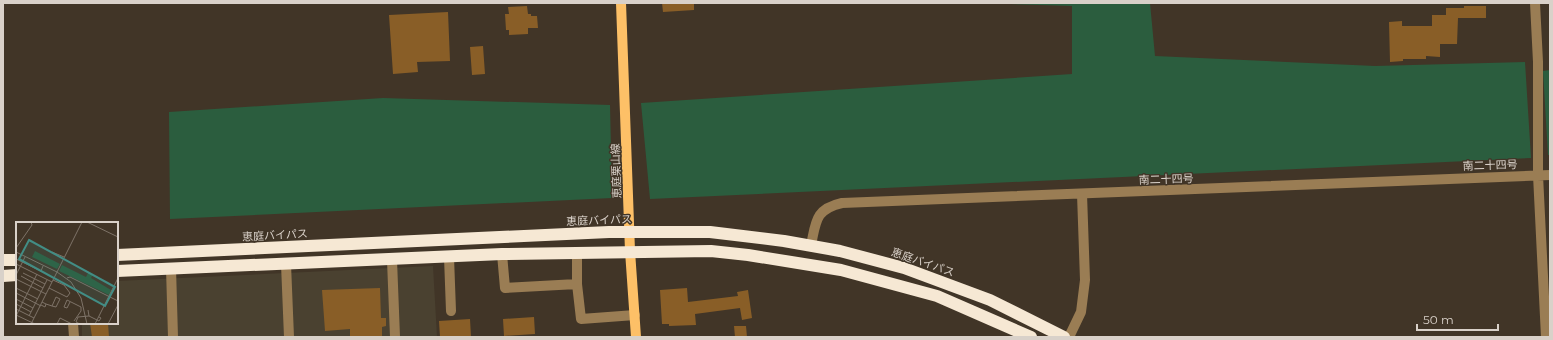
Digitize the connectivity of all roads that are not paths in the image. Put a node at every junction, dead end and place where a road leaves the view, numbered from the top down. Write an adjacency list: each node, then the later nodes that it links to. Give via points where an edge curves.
1 (621, 3): 6 (main road, 恵庭栗山線)
2 (1535, 3): 3 (street)
3 (1538, 175): 4 (street, 南二十四号); 5 (street, 南二十四号); 33 (street)
4 (1550, 175)
5 (1082, 194): 7 (street, 南二十四号, via 842,203 825,209 818,215); 32 (street, via 1084,280 1081,312)
6 (631, 231): 7 (highway, 恵庭バイパス, via 710,232); 8 (main road, 恵庭栗山線); 11 (highway, 恵庭バイパス)
7 (811, 245): 31 (highway, 恵庭バイパス, via 840,250 904,268 990,300)
8 (630, 251): 9 (highway); 23 (main road, 恵庭栗山線); 30 (highway, via 711,251 841,270 937,296)
9 (577, 252): 10 (highway); 21 (street)
10 (502, 254): 12 (highway); 21 (street, via 505,288)
11 (118, 255)
12 (449, 256): 15 (highway); 22 (street)
13 (3, 260): 14 (highway)
14 (16, 260)
15 (392, 260): 16 (highway); 28 (street)
16 (286, 264): 17 (highway); 27 (street)
17 (171, 268): 18 (highway); 26 (street)
18 (118, 271)
19 (16, 275): 20 (highway)
20 (3, 276)
21 (578, 284): 23 (street, via 581,319)
22 (451, 311)
23 (635, 315): 29 (main road, 恵庭栗山線)
24 (73, 324): 25 (street)
25 (74, 337)
26 (173, 337)
27 (289, 337)
28 (395, 337)
29 (636, 337)
30 (1031, 337)
31 (1064, 337)
32 (1069, 337)
33 (1546, 337)

